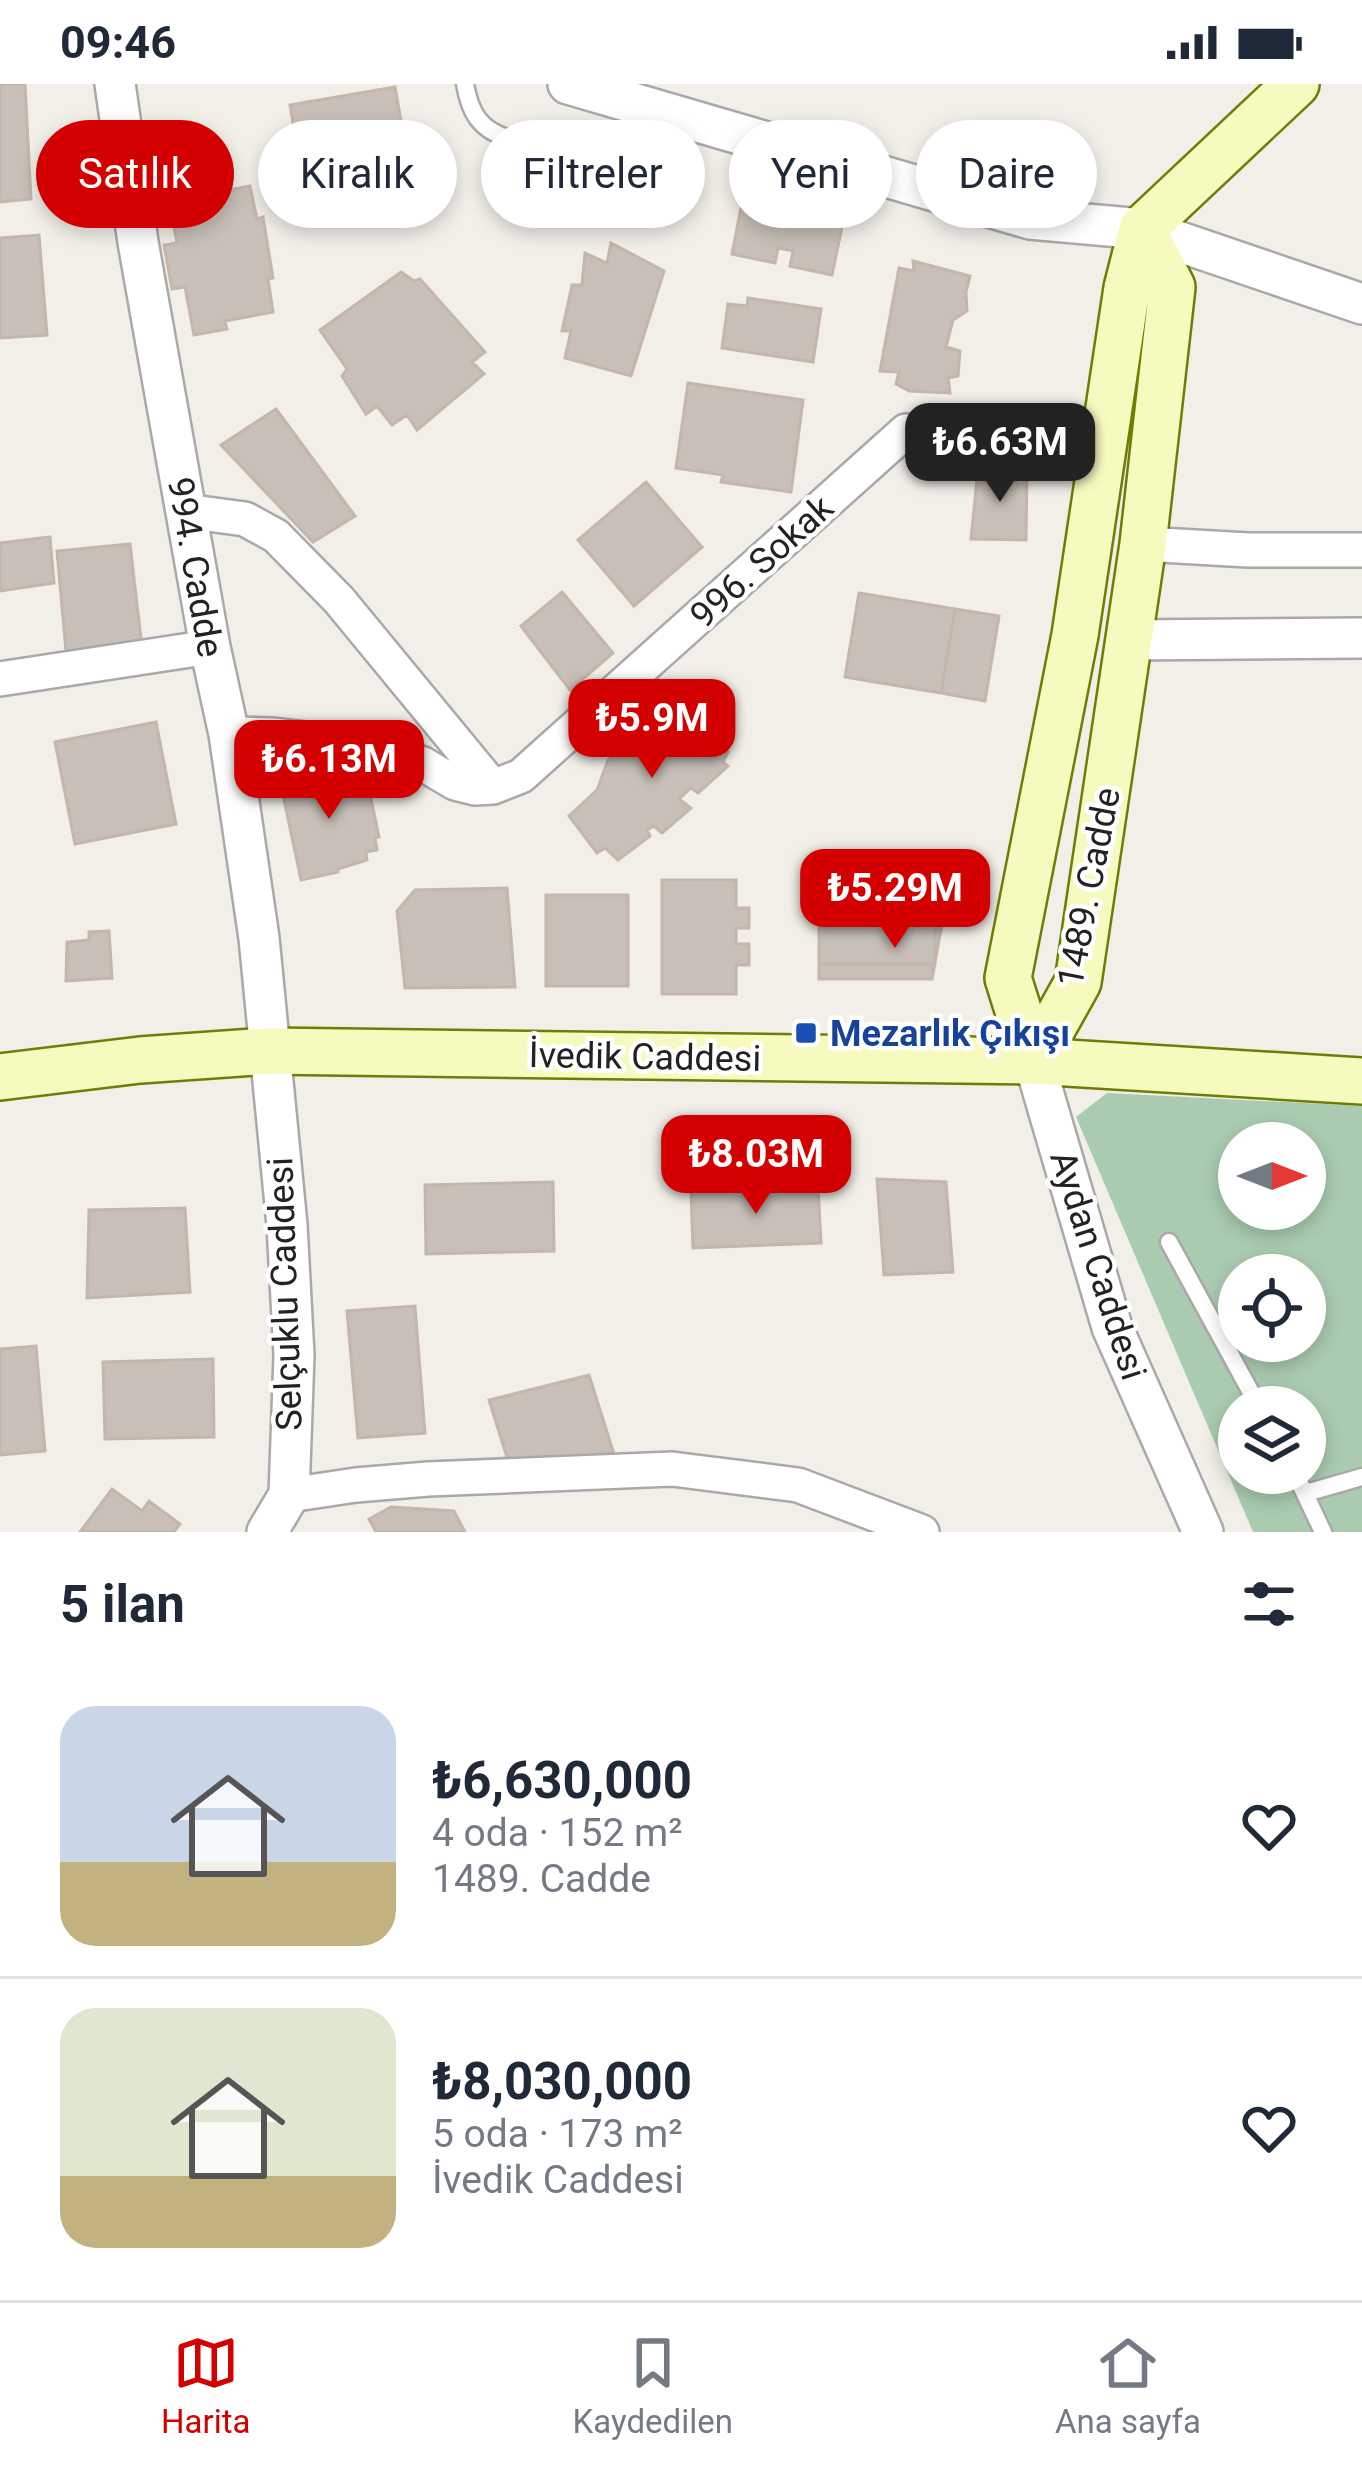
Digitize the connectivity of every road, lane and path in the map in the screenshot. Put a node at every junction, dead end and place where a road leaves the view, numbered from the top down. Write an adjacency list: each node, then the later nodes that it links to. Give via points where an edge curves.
1 (115, 84): 9 (street, 994. Cadde)
2 (466, 84): 5 (lane, via 473,114 507,138 633,132)
3 (568, 84): 5 (street)
4 (1296, 84): 6 (main road)
5 (660, 111): 6 (street, via 1030,218)
6 (1142, 229): 7 (street); 10 (main road, 1489. Cadde, via 1172,287); 12 (main road, 1489. Cadde)
7 (1362, 304)
8 (906, 431): 18 (street, 996. Sokak, via 520,776)
9 (185, 511): 15 (street, 994. Cadde); 18 (street, via 245,519 276,536)
10 (1143, 544): 11 (street); 14 (main road, 1489. Cadde)
11 (1362, 550)
12 (1075, 635): 14 (main road); 20 (main road, 1489. Cadde, via 1008,978)
13 (1362, 638): 14 (street)
14 (1129, 640): 20 (main road, 1489. Cadde, via 1078,982)
15 (210, 647): 16 (street); 17 (street, 994. Cadde)
16 (0, 679)
17 (229, 734): 18 (street, via 375,747 455,783); 19 (street, 994. Cadde)
18 (493, 788)
19 (268, 1051): 20 (main road, İvedik Caddesi); 21 (main road, İvedik Caddesi); 28 (street, Selçuklu Caddesi, via 293,1334)
20 (1034, 1061): 22 (main road, İvedik Caddesi); 31 (street, Aydan Caddesi, via 1112,1328)
21 (0, 1077)
22 (1362, 1081)
23 (1169, 1242): 24 (lane)
24 (1248, 1386)
25 (1362, 1477): 26 (lane)
26 (1326, 1487)
27 (1306, 1494): 32 (lane)
28 (289, 1495): 29 (street, Selçuklu Caddesi); 30 (street, via 428,1479 672,1468 798,1485)
29 (267, 1532)
30 (922, 1532)
31 (1203, 1532)
32 (1323, 1532)

